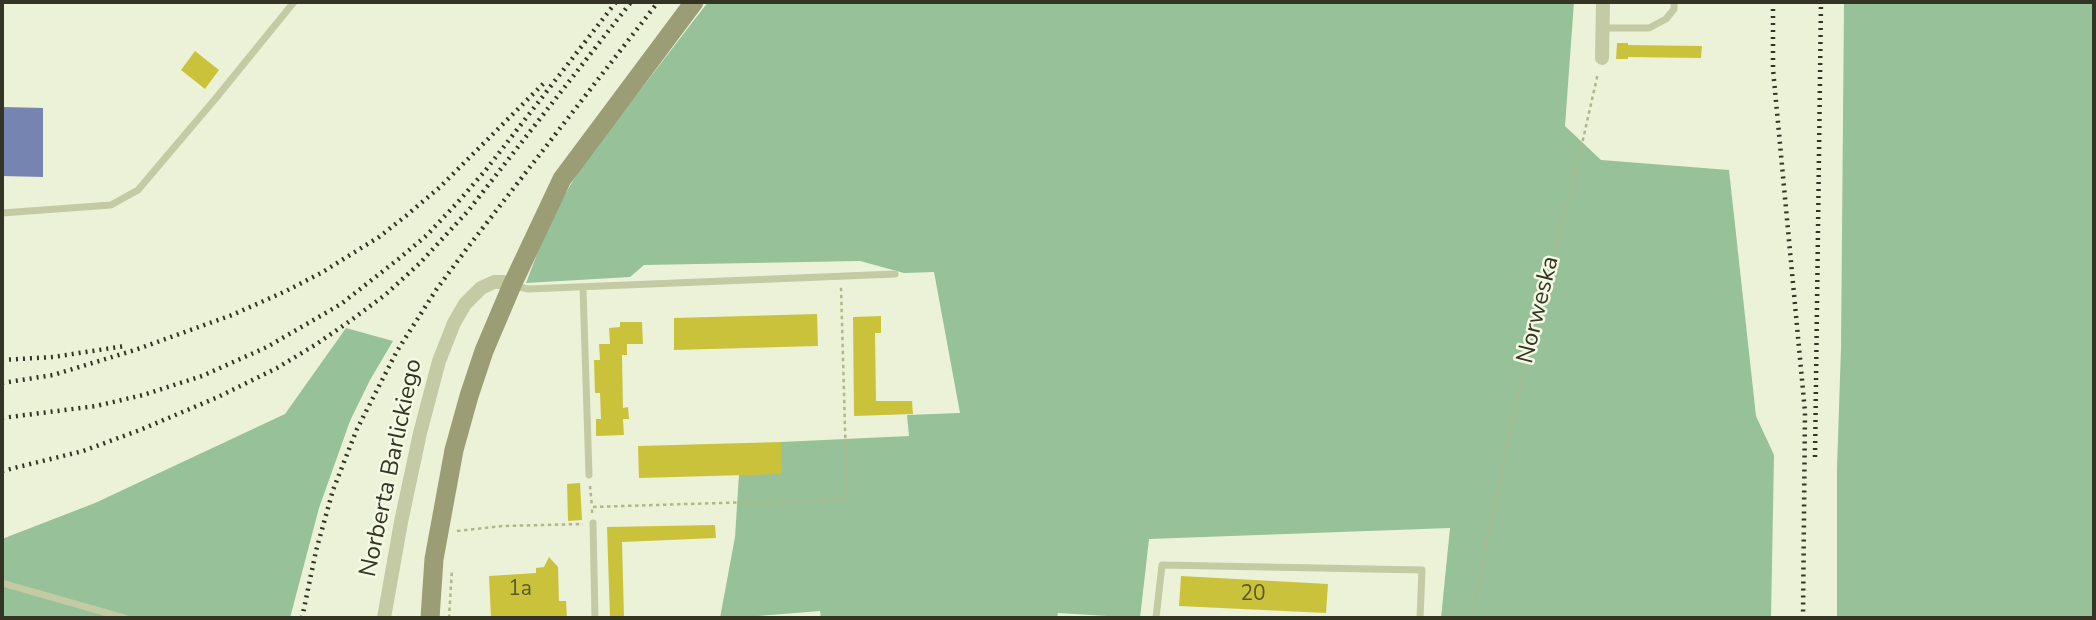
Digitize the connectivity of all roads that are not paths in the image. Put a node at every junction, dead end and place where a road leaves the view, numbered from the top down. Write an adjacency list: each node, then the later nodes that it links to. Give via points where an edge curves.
1 (294, 2): 7 (lane, via 138,190 111,205)
2 (694, 2): 9 (street, via 562,179)
3 (1603, 2): 5 (street)
4 (1674, 2): 5 (lane, via 1666,19 1649,28)
5 (1602, 28): 6 (street)
6 (1602, 58)
7 (2, 213)
8 (895, 274): 10 (lane)
9 (512, 285): 10 (lane); 15 (street, Norberta Barlickiego, via 494,282 481,288 465,304 444,348 417,446); 16 (street, via 484,351 454,450 434,559)
10 (583, 288): 11 (lane)
11 (589, 475)
12 (593, 523): 17 (lane)
13 (2, 583): 14 (lane)
14 (125, 618)
15 (384, 618)
16 (430, 618)
17 (595, 618)
18 (1156, 618): 19 (lane, via 1163,565 1422,570)
19 (1420, 618)

